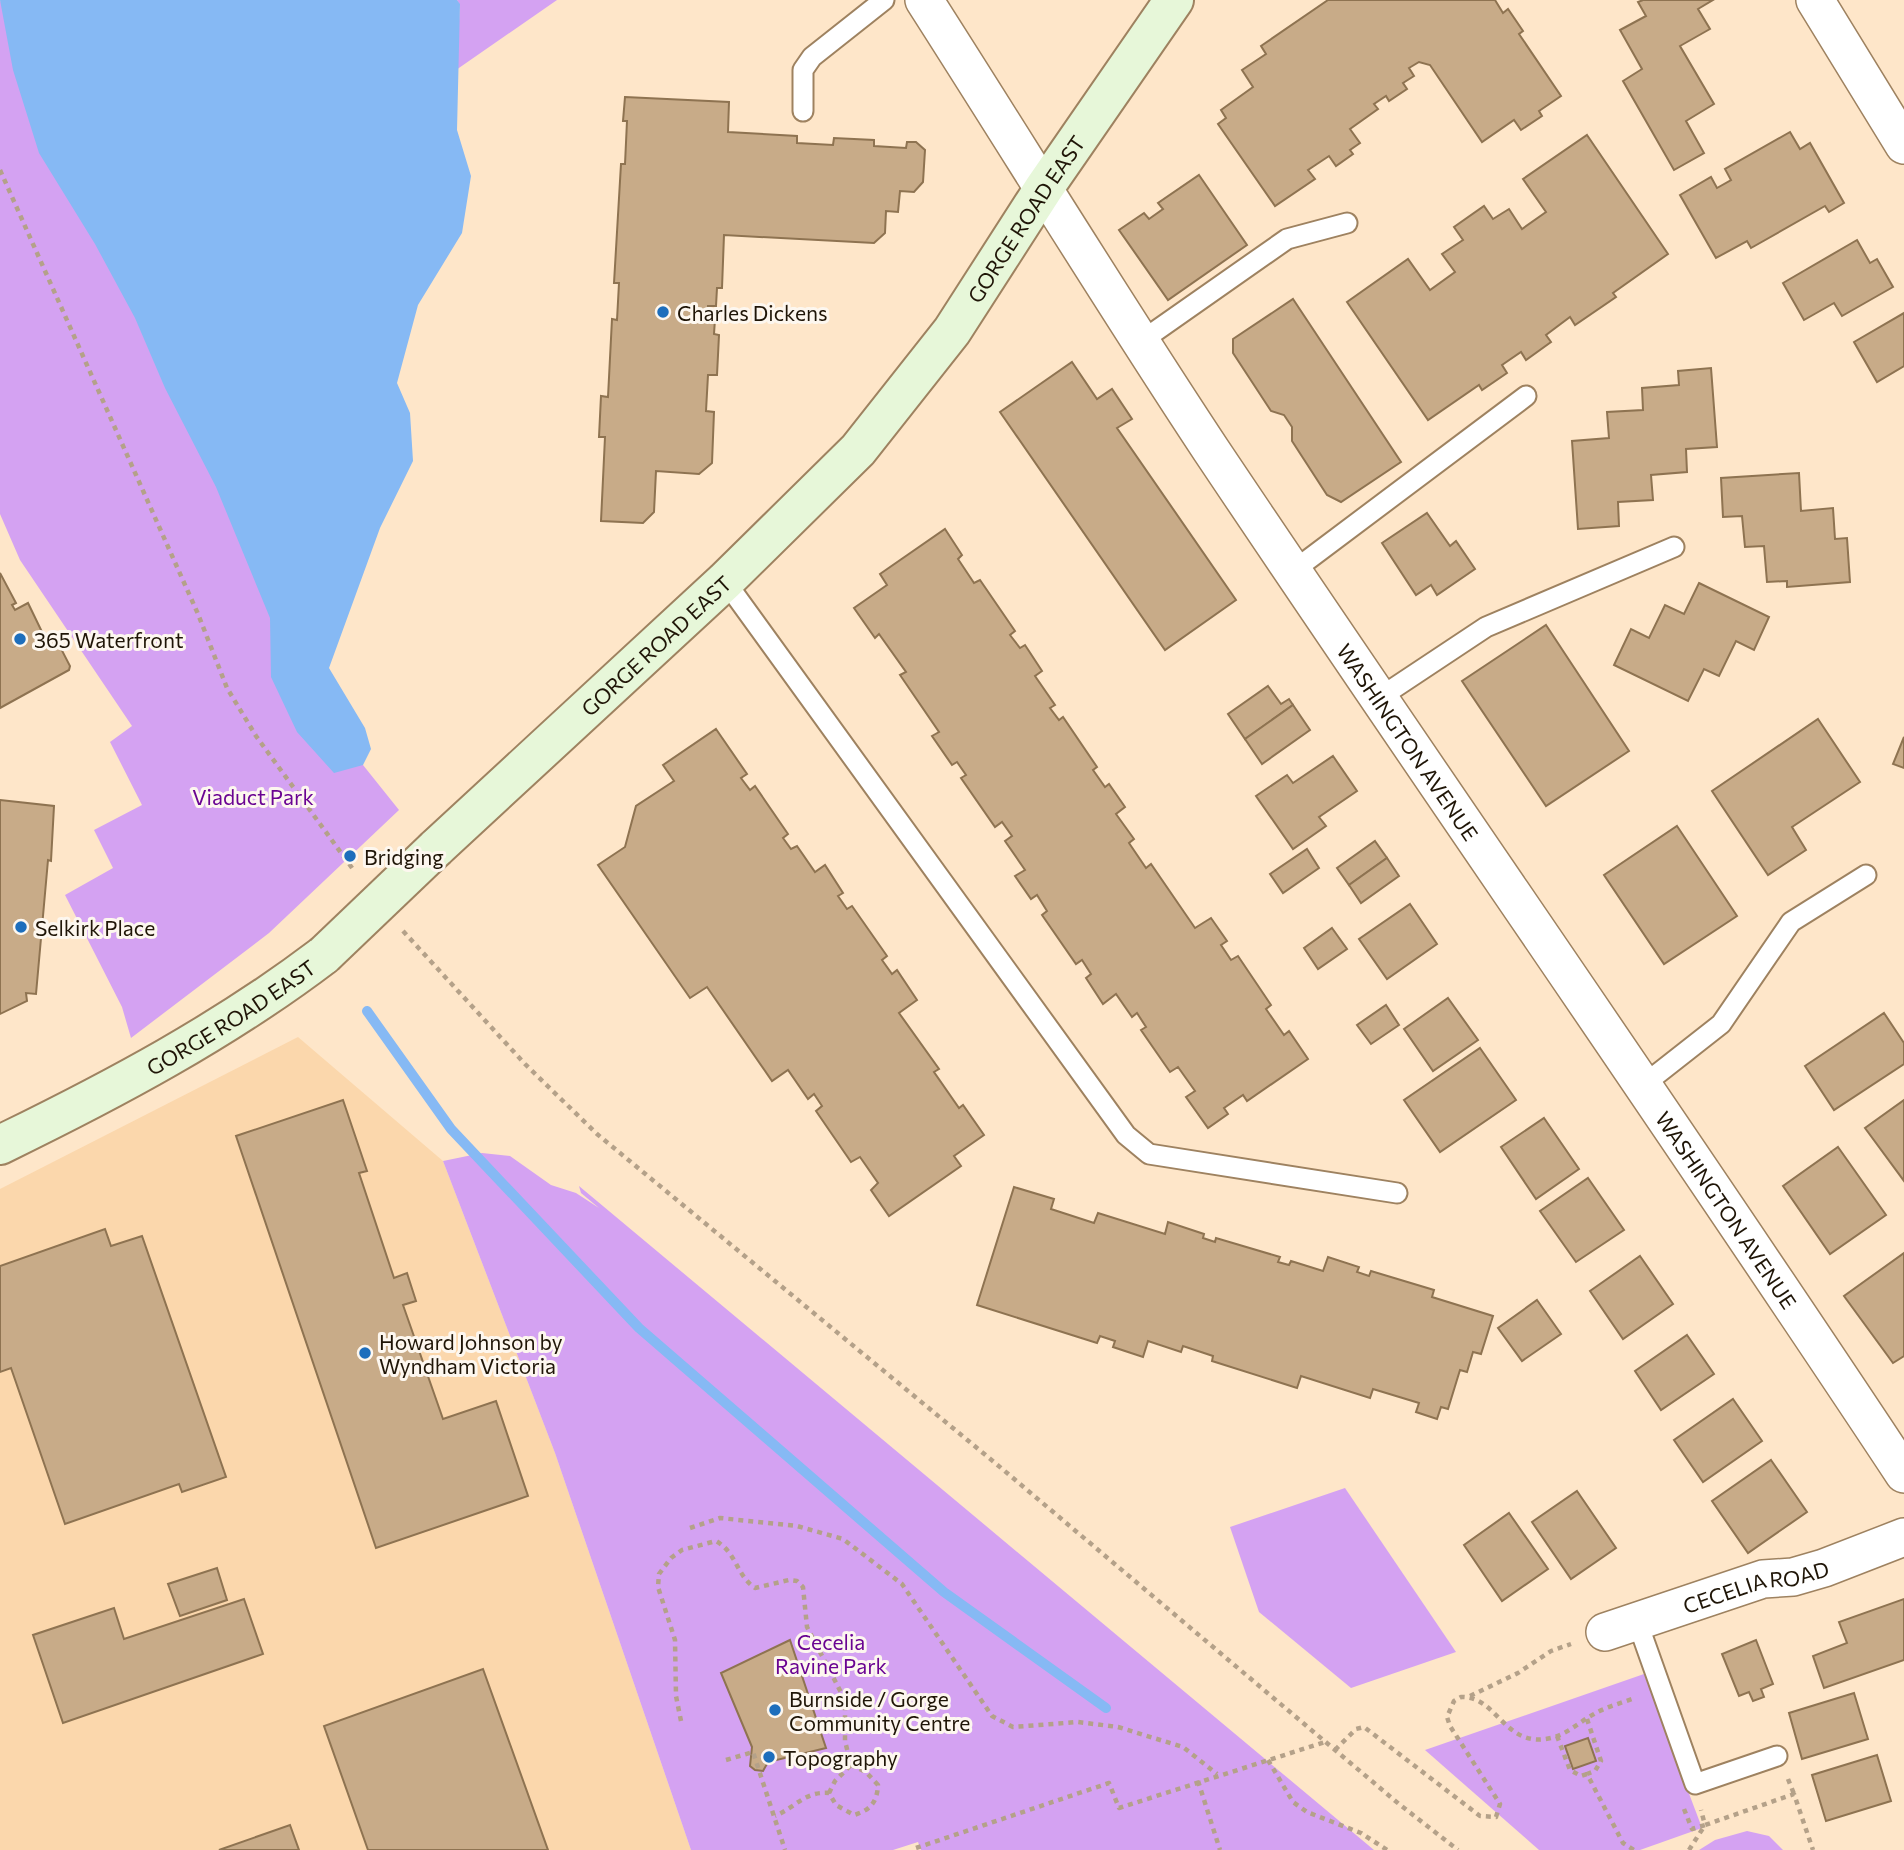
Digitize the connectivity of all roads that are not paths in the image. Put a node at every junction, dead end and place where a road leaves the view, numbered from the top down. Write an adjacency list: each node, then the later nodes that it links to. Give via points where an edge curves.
1 (884, 0): 5 (lane, via 812,57 803,70)
2 (924, 0): 7 (street, WASHINGTON AVENUE)
3 (1174, 0): 7 (main road, GORGE ROAD EAST)
4 (1815, 0): 6 (street)
5 (803, 111)
6 (1904, 145)
7 (1044, 188): 9 (street, WASHINGTON AVENUE); 13 (main road, GORGE ROAD EAST, via 952,331 906,392 858,450)
8 (1347, 223): 9 (lane, via 1287,239)
9 (1140, 342): 12 (street, WASHINGTON AVENUE)
10 (1526, 396): 12 (lane)
11 (1674, 547): 14 (lane, via 1486,627)
12 (1293, 571): 14 (street, WASHINGTON AVENUE)
13 (724, 581): 17 (main road, GORGE ROAD EAST, bridge, via 324,955 270,996 180,1050); 18 (lane, via 1126,1135 1149,1154)
14 (1379, 698): 16 (street, WASHINGTON AVENUE)
15 (1866, 876): 16 (lane, via 1791,922 1721,1024)
16 (1642, 1086): 19 (street, WASHINGTON AVENUE)
17 (0, 1145)
18 (1397, 1194)
19 (1904, 1474)
20 (1904, 1537): 21 (street, CECELIA ROAD, via 1824,1569 1763,1579)
21 (1621, 1627): 22 (lane, via 1695,1784)
22 (1777, 1756)

